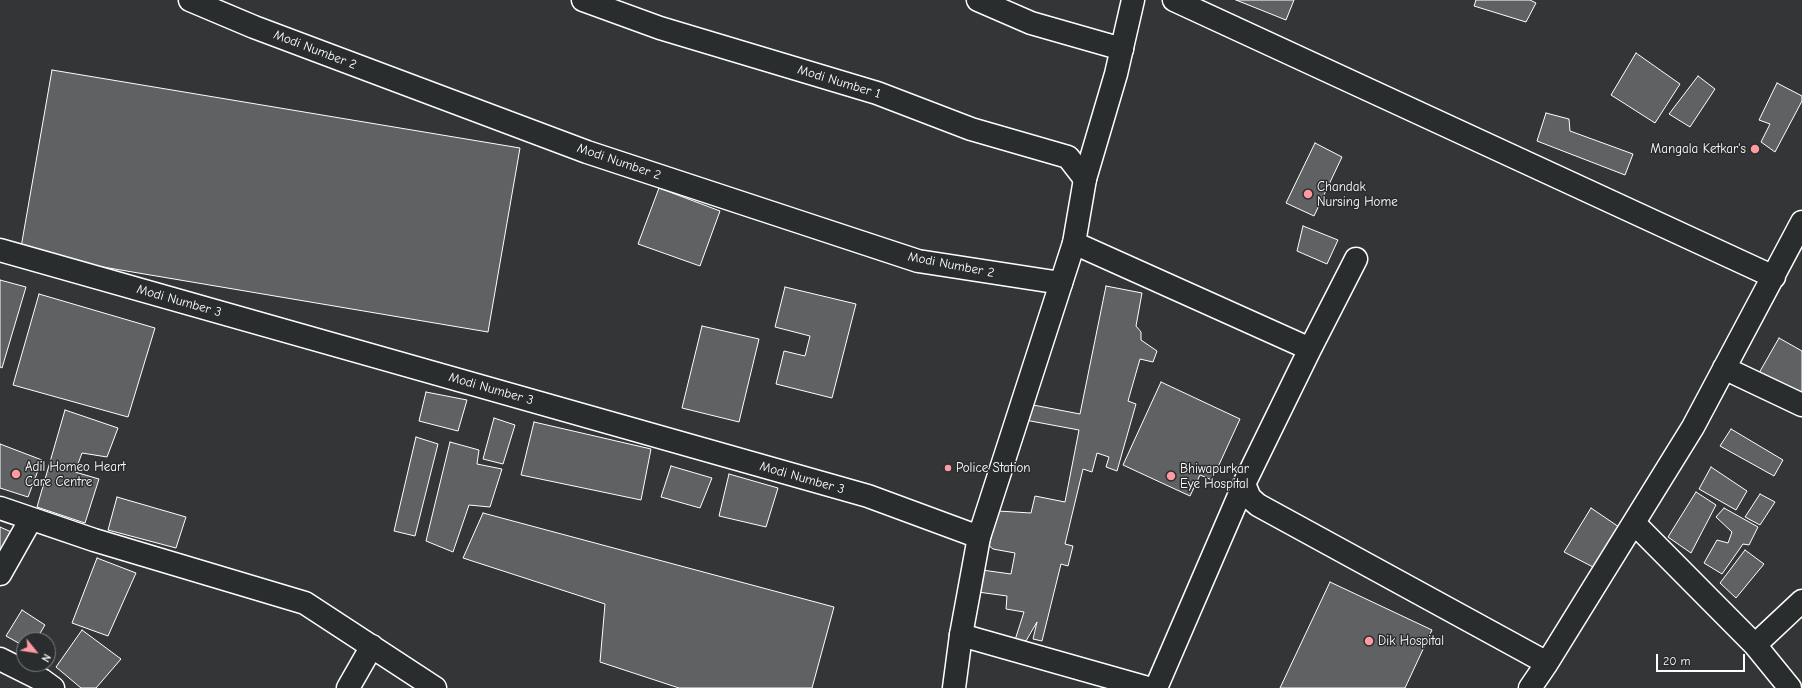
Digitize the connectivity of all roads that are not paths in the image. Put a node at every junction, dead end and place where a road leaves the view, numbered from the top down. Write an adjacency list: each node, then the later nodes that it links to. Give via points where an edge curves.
1 (190, 0): 13 (street, Modi Number 2, via 254,27 587,152 918,262)
2 (582, 0): 7 (street, Modi Number 1, via 660,28 877,93 971,129 1068,157)
3 (978, 0): 6 (street, via 1031,23)
4 (1134, 0): 6 (street)
5 (1174, 0): 12 (street)
6 (1122, 49): 7 (street)
7 (1085, 179): 9 (street)
8 (1802, 222): 12 (street)
9 (1074, 243): 13 (street); 14 (street)
10 (0, 250): 21 (street, Modi Number 3, via 868,496)
11 (1356, 259): 14 (street)
12 (1774, 277): 15 (street)
13 (1061, 283): 21 (street)
14 (1310, 349): 17 (street)
15 (1724, 368): 16 (street); 20 (street, via 1693,427)
16 (1802, 405)
17 (1244, 484): 28 (street, via 1250,498 1258,505); 34 (street)
18 (0, 508): 19 (street)
19 (31, 519): 22 (street); 26 (street, via 305,603)
20 (1634, 523): 25 (street); 28 (street)
21 (979, 537): 24 (street)
22 (0, 574)
23 (1802, 601): 25 (street)
24 (961, 635): 32 (street); 33 (street)
25 (1755, 645): 36 (street)
26 (372, 646): 30 (street); 31 (street)
27 (0, 659): 29 (street)
28 (1547, 663): 35 (street)
29 (53, 688)
30 (348, 688)
31 (435, 688)
32 (954, 688)
33 (1148, 688)
34 (1156, 688)
35 (1530, 688)
36 (1790, 688)

